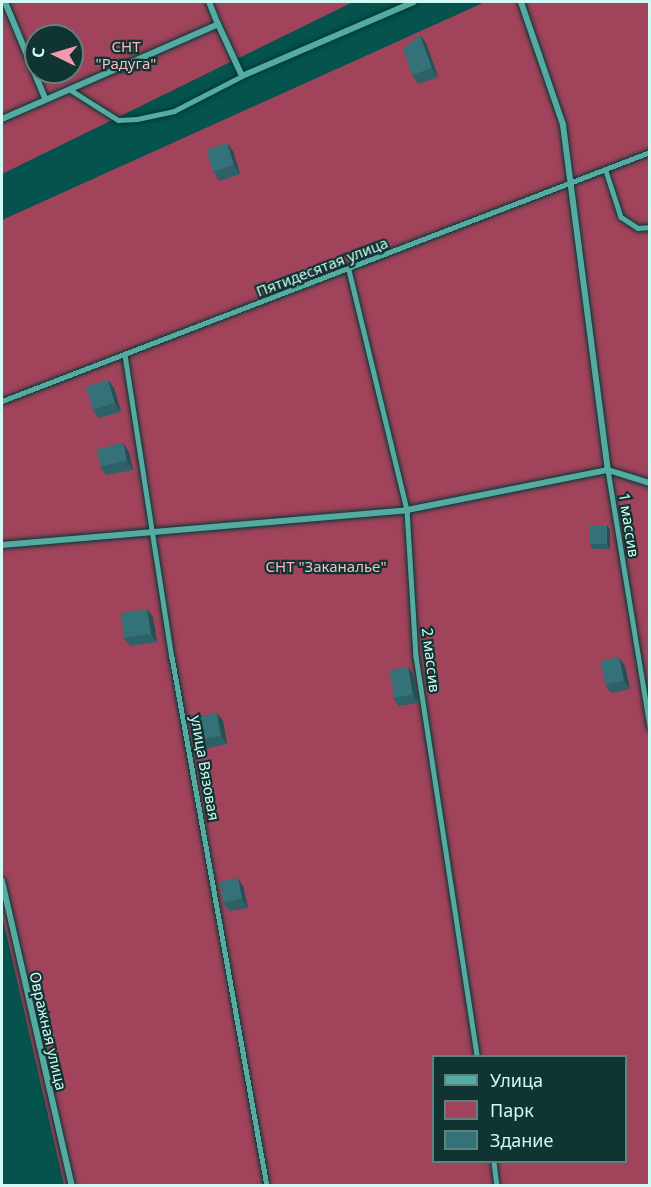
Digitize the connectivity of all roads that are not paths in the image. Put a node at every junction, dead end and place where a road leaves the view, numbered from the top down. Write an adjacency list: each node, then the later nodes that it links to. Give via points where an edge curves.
1 (5, 2): 8 (street)
2 (209, 2): 5 (street)
3 (414, 2): 6 (street)
4 (521, 2): 12 (street, via 563,125)
5 (218, 24): 6 (street); 7 (street)
6 (242, 76): 7 (lane, via 174,111 137,119 118,120)
7 (66, 88): 8 (street)
8 (45, 99): 9 (street)
9 (2, 119)
10 (650, 152): 11 (lane, Пятидесятая улица)
11 (606, 171): 12 (lane, Пятидесятая улица); 13 (lane, via 621,217 638,228)
12 (568, 188): 14 (lane, Пятидесятая улица); 17 (street)
13 (650, 227)
14 (349, 270): 15 (lane, Пятидесятая улица); 19 (lane, 2 массив)
15 (125, 355): 16 (lane, Пятидесятая улица); 20 (lane, улица Вязовая)
16 (2, 401)
17 (608, 470): 18 (street); 19 (street); 22 (lane, 1 массив)
18 (650, 483)
19 (407, 510): 20 (street); 24 (lane, 2 массив, via 416,656)
20 (156, 528): 21 (street); 27 (lane, улица Вязовая, via 172,657)
21 (2, 545)
22 (650, 727)
23 (2, 881): 26 (street, Овражная улица)
24 (477, 1055)
25 (494, 1163): 28 (lane)
26 (72, 1185)
27 (267, 1185)
28 (497, 1185)

